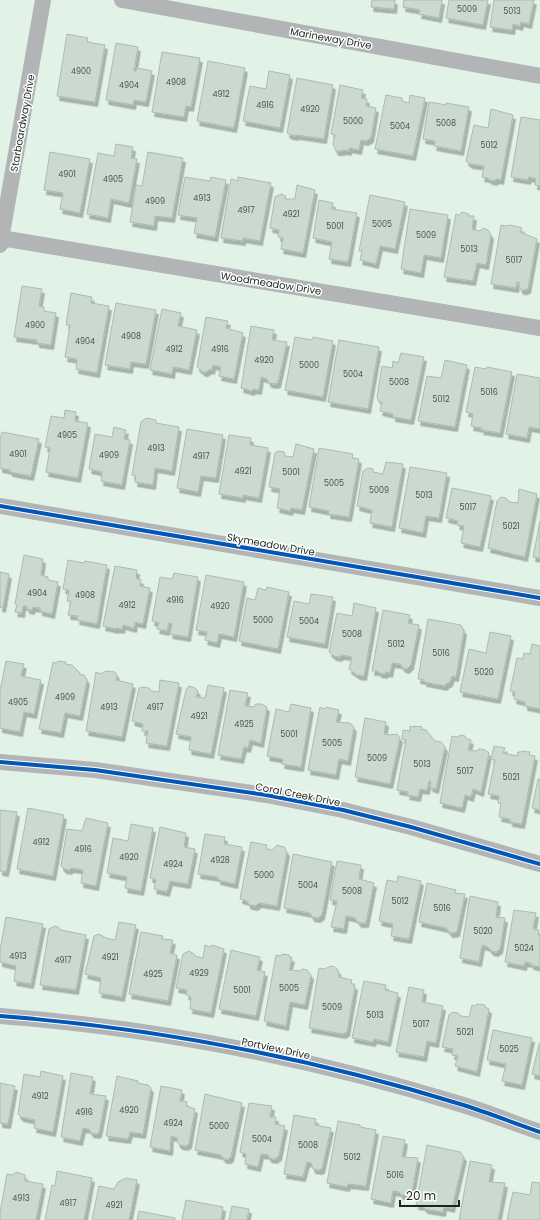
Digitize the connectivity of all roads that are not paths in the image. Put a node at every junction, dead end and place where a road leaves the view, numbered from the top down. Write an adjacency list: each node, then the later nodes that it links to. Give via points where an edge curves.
1 (43, 0): 4 (street, Starboardway Drive)
2 (122, 0): 3 (street, Marineway Drive)
3 (540, 76)
4 (1, 242): 5 (street, Woodmeadow Drive)
5 (540, 328)
6 (0, 506): 7 (street, Skymeadow Drive)
7 (540, 598)
8 (0, 762): 9 (street, Coral Creek Drive, via 94,770 266,795 403,825)
9 (540, 864)
10 (0, 1016): 11 (street, Portview Drive, via 54,1020 240,1048 387,1083 461,1104)
11 (540, 1132)

